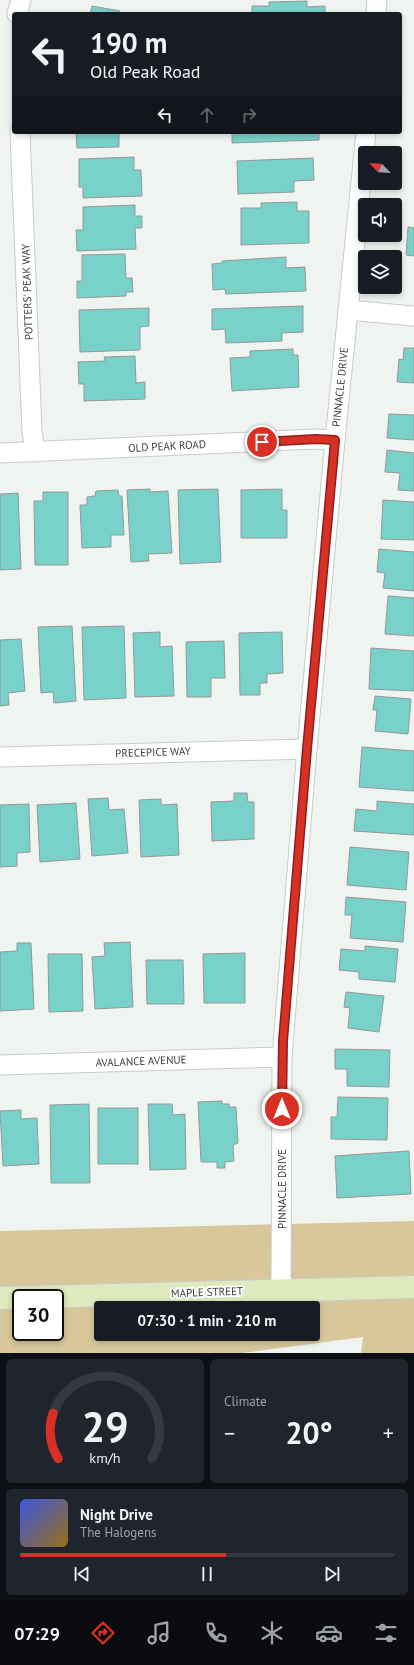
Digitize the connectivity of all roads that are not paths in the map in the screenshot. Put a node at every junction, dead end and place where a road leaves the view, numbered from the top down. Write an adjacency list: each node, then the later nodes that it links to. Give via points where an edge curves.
1 (21, 0): 3 (street)
2 (377, 0): 4 (street)
3 (18, 12)
4 (376, 12)
5 (20, 134): 10 (street, POTTERS' PEAK WAY, via 32,431)
6 (366, 134): 7 (street, PINNACLE DRIVE)
7 (348, 310): 8 (street); 9 (street, PINNACLE DRIVE)
8 (414, 316)
9 (335, 440): 10 (street, OLD PEAK ROAD); 12 (street, PINNACLE DRIVE)
10 (35, 452): 11 (street, OLD PEAK ROAD)
11 (0, 453)
12 (307, 749): 13 (street, PRECEPICE WAY); 14 (street, PINNACLE DRIVE)
13 (0, 757)
14 (282, 1057): 15 (street, AVALANCE AVENUE); 17 (street, PINNACLE DRIVE)
15 (0, 1065)
16 (414, 1287): 17 (street, MAPLE STREET)
17 (282, 1290): 18 (street, MAPLE STREET)
18 (0, 1298)

